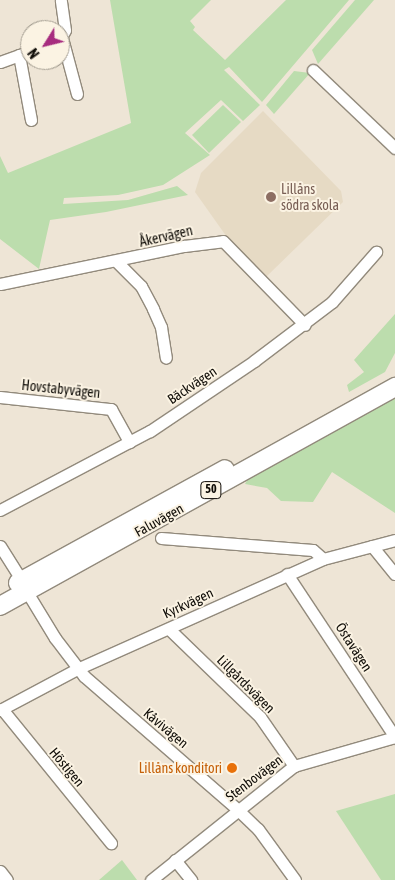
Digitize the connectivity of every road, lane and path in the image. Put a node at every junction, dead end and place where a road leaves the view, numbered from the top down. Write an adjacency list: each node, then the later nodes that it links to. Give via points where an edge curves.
1 (61, 0): 2 (street)
2 (64, 20)
3 (20, 54): 4 (street)
4 (0, 62)
5 (26, 70): 9 (street)
6 (70, 70): 8 (street)
7 (313, 70): 10 (street)
8 (77, 94)
9 (31, 120)
10 (395, 148)
11 (376, 252): 14 (street, Bäckvägen, via 340,294)
12 (117, 262): 13 (street, Åkervägen); 14 (street, Åkervägen, via 184,246 223,242 239,254); 15 (street, via 141,286 153,309 161,327)
13 (0, 284)
14 (305, 325): 19 (street, Bäckvägen, via 178,413)
15 (166, 358)
16 (395, 374): 28 (highway, Faluvägen / 50)
17 (395, 387): 28 (highway, Faluvägen / 50)
18 (0, 398): 19 (street, Hovstabyvägen, via 111,409)
19 (129, 442): 20 (street, Bäckvägen)
20 (0, 510)
21 (161, 538): 25 (street, via 313,550)
22 (395, 540): 24 (street, Kyrkvägen)
23 (0, 546): 28 (street, Kåvivägen)
24 (372, 546): 25 (street, Kyrkvägen); 27 (street)
25 (323, 559): 26 (street, Kyrkvägen)
26 (287, 574): 31 (street, Kyrkvägen); 34 (street, Östavägen)
27 (395, 574)
28 (24, 586): 29 (highway, Faluvägen / 50); 30 (highway, Faluvägen / 50); 32 (street, Kåvivägen)
29 (0, 592)
30 (0, 606)
31 (169, 629): 32 (street, Kyrkvägen); 35 (street, Lillgårdsvägen, via 260,717)
32 (78, 669): 33 (street, Kyrkvägen); 36 (street, Kåvivägen)
33 (1, 709): 37 (street, Höstigen)
34 (395, 737): 35 (street, Stenbovägen)
35 (294, 766): 36 (street, Stenbovägen)
36 (237, 809): 38 (street, Stenbovägen); 43 (street, Kåvivägen, via 258,829)
37 (111, 844)
38 (175, 860): 41 (street, Stenbovägen); 42 (street)
39 (0, 871): 40 (street)
40 (7, 880)
41 (151, 880)
42 (191, 880)
43 (295, 880)

